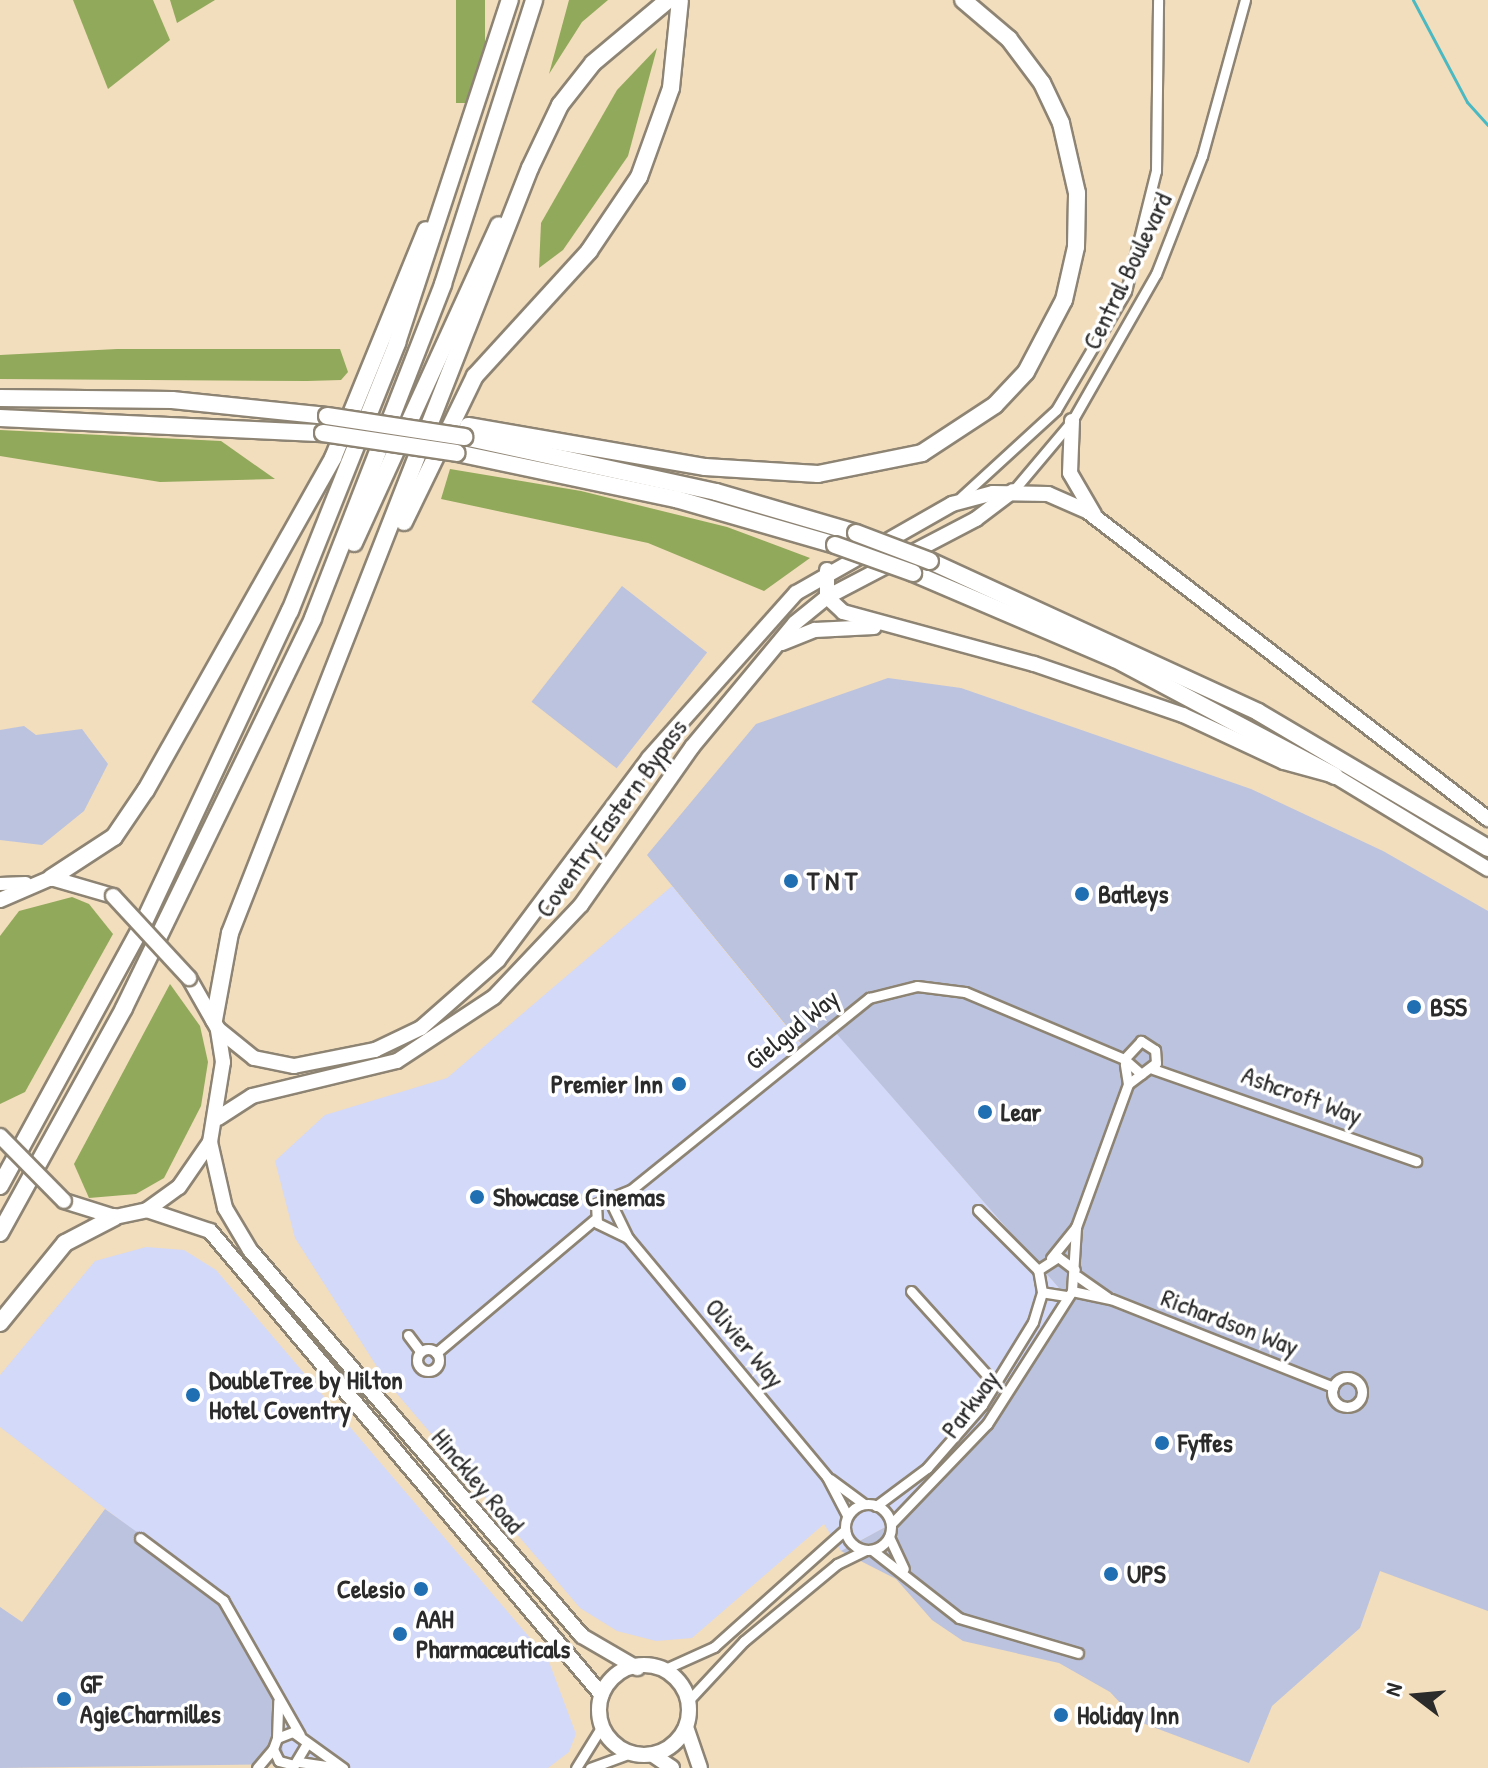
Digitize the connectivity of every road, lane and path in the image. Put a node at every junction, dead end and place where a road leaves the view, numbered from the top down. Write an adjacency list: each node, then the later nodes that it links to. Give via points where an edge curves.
1 (510, 0): 8 (highway)
2 (534, 0): 20 (highway, via 434,310)
3 (668, 0): 9 (highway, via 612,43 577,83)
4 (680, 0): 23 (highway, via 665,109 639,177 589,251 468,387)
5 (963, 0): 14 (highway, via 1009,39 1053,103 1074,170 1078,219 1064,300 1039,351 995,405 938,445 843,473 764,474)
6 (1158, 0): 16 (street, Central Boulevard, via 1156,171 1126,291 1056,410 997,472)
7 (1245, 0): 12 (street, Central Boulevard, via 1176,231)
8 (493, 57): 28 (highway, via 362,392 299,522 133,811 95,854); 45 (highway, via 397,343 290,611 144,922)
9 (524, 182): 20 (highway); 23 (highway)
10 (0, 398): 13 (highway, via 172,400)
11 (0, 418): 13 (highway)
12 (1072, 421): 15 (street, Central Boulevard); 17 (highway, via 1070,473)
13 (325, 424): 14 (highway, bridge); 24 (highway, bridge, via 663,496 835,545 1115,659)
14 (466, 431): 26 (highway, bridge, via 716,492 930,561 1245,705)
15 (1013, 491): 16 (highway, Coventry Eastern Bypass); 17 (highway, Coventry Eastern Bypass, via 1048,494); 19 (highway, Coventry Eastern Bypass, via 976,519)
16 (952, 504): 18 (highway, Coventry Eastern Bypass)
17 (1097, 518): 25 (highway)
18 (827, 570): 19 (highway); 32 (highway, Coventry Eastern Bypass, via 788,601 681,720 462,999 375,1050 294,1066 254,1058)
19 (827, 597): 21 (highway, via 843,612); 22 (highway, Coventry Eastern Bypass)
20 (313, 618): 55 (highway, via 124,1008)
21 (886, 626): 22 (highway, via 815,630); 24 (highway, via 1084,680)
22 (766, 656): 41 (highway, Coventry Eastern Bypass, via 581,905 494,997 397,1061 252,1096)
23 (335, 668): 32 (highway, via 230,933)
24 (1335, 776): 27 (highway)
25 (1488, 819)
26 (1488, 848)
27 (1488, 869)
28 (51, 878): 29 (highway); 32 (highway, bridge, via 113,896 189,978)
29 (26, 883): 30 (main road); 31 (highway)
30 (0, 884)
31 (0, 900)
32 (216, 1025): 41 (highway)
33 (1099, 1044): 34 (street, Gielgud Way); 36 (street, Gielgud Way); 46 (street, Gielgud Way, via 965,992 917,986 883,993 836,1019)
34 (1129, 1047): 35 (street, Ashcroft Way, via 1146,1042); 36 (street)
35 (1157, 1058): 37 (street); 38 (street, Ashcroft Way)
36 (1125, 1061): 39 (street); 40 (street)
37 (1153, 1069): 38 (street, Ashcroft Way); 39 (street, Ashcroft Way)
38 (1173, 1071): 44 (street, Ashcroft Way)
39 (1141, 1074): 40 (street, Ashcroft Way)
40 (1128, 1084): 54 (street)
41 (218, 1118): 43 (highway)
42 (0, 1136): 51 (highway, bridge, via 64,1201)
43 (210, 1142): 48 (highway, via 179,1187); 81 (highway, Hinckley Road, via 225,1208 250,1250 561,1614 600,1650)
44 (1416, 1161)
45 (0, 1186)
46 (631, 1190): 47 (street, Gielgud Way); 50 (street, Gielgud Way)
47 (610, 1201): 50 (street); 52 (street, via 596,1204)
48 (147, 1210): 51 (highway); 83 (highway, Hinckley Road, via 210,1231)
49 (978, 1210): 58 (street)
50 (617, 1213): 53 (street); 56 (street, Olivier Way)
51 (115, 1217): 64 (highway, via 65,1243)
52 (594, 1220): 53 (street); 67 (street)
53 (607, 1225): 56 (street, Olivier Way)
54 (1076, 1227): 57 (street); 59 (street)
55 (0, 1233)
56 (628, 1238): 70 (street, Olivier Way)
57 (1051, 1258): 58 (street); 59 (street, Richardson Way)
58 (1038, 1270): 61 (street)
59 (1076, 1273): 62 (street, Parkway); 63 (street, Richardson Way)
60 (911, 1291): 68 (street)
61 (1042, 1292): 62 (street, Richardson Way); 68 (street, Parkway)
62 (1069, 1294): 63 (street, Richardson Way); 74 (street, Parkway, via 987,1424)
63 (1111, 1299): 69 (street, Richardson Way)
64 (0, 1323)
65 (408, 1335): 66 (street)
66 (421, 1352): 67 (street); 67 (street, via 417,1362 426,1371 437,1367)
67 (436, 1353)
68 (996, 1385): 72 (street, Parkway, via 947,1448)
69 (1333, 1387)
70 (827, 1477): 71 (street, Olivier Way); 73 (street, Olivier Way)
71 (864, 1504): 72 (street); 73 (street)
72 (876, 1506): 74 (street)
73 (847, 1515): 75 (street)
74 (891, 1524): 76 (street)
75 (845, 1530): 78 (street); 82 (street, via 828,1553 714,1647)
76 (889, 1537): 78 (street); 79 (street)
77 (140, 1538): 84 (street, via 223,1600 265,1664)
78 (869, 1550): 79 (street); 85 (street, via 837,1564 744,1641)
79 (904, 1569): 80 (street, via 959,1618)
80 (1078, 1653)
81 (637, 1668): 82 (highway); 83 (highway, via 613,1677)
82 (665, 1669): 85 (highway)
83 (602, 1695): 86 (highway)
84 (278, 1701): 88 (street); 89 (street)
85 (688, 1701): 87 (highway)
86 (602, 1726): 92 (highway); 98 (street)
87 (686, 1727): 93 (highway); 101 (highway)
88 (300, 1735): 89 (street); 90 (street)
89 (277, 1738): 91 (street)
90 (306, 1745): 94 (street); 97 (street)
91 (273, 1749): 95 (street); 96 (street)
92 (631, 1753): 93 (highway); 99 (street)
93 (653, 1755): 100 (highway)
94 (299, 1762): 95 (street); 97 (street)
95 (279, 1766)
96 (257, 1768)
97 (343, 1768)
98 (576, 1768)
99 (590, 1768)
100 (672, 1768)
101 (700, 1768)

